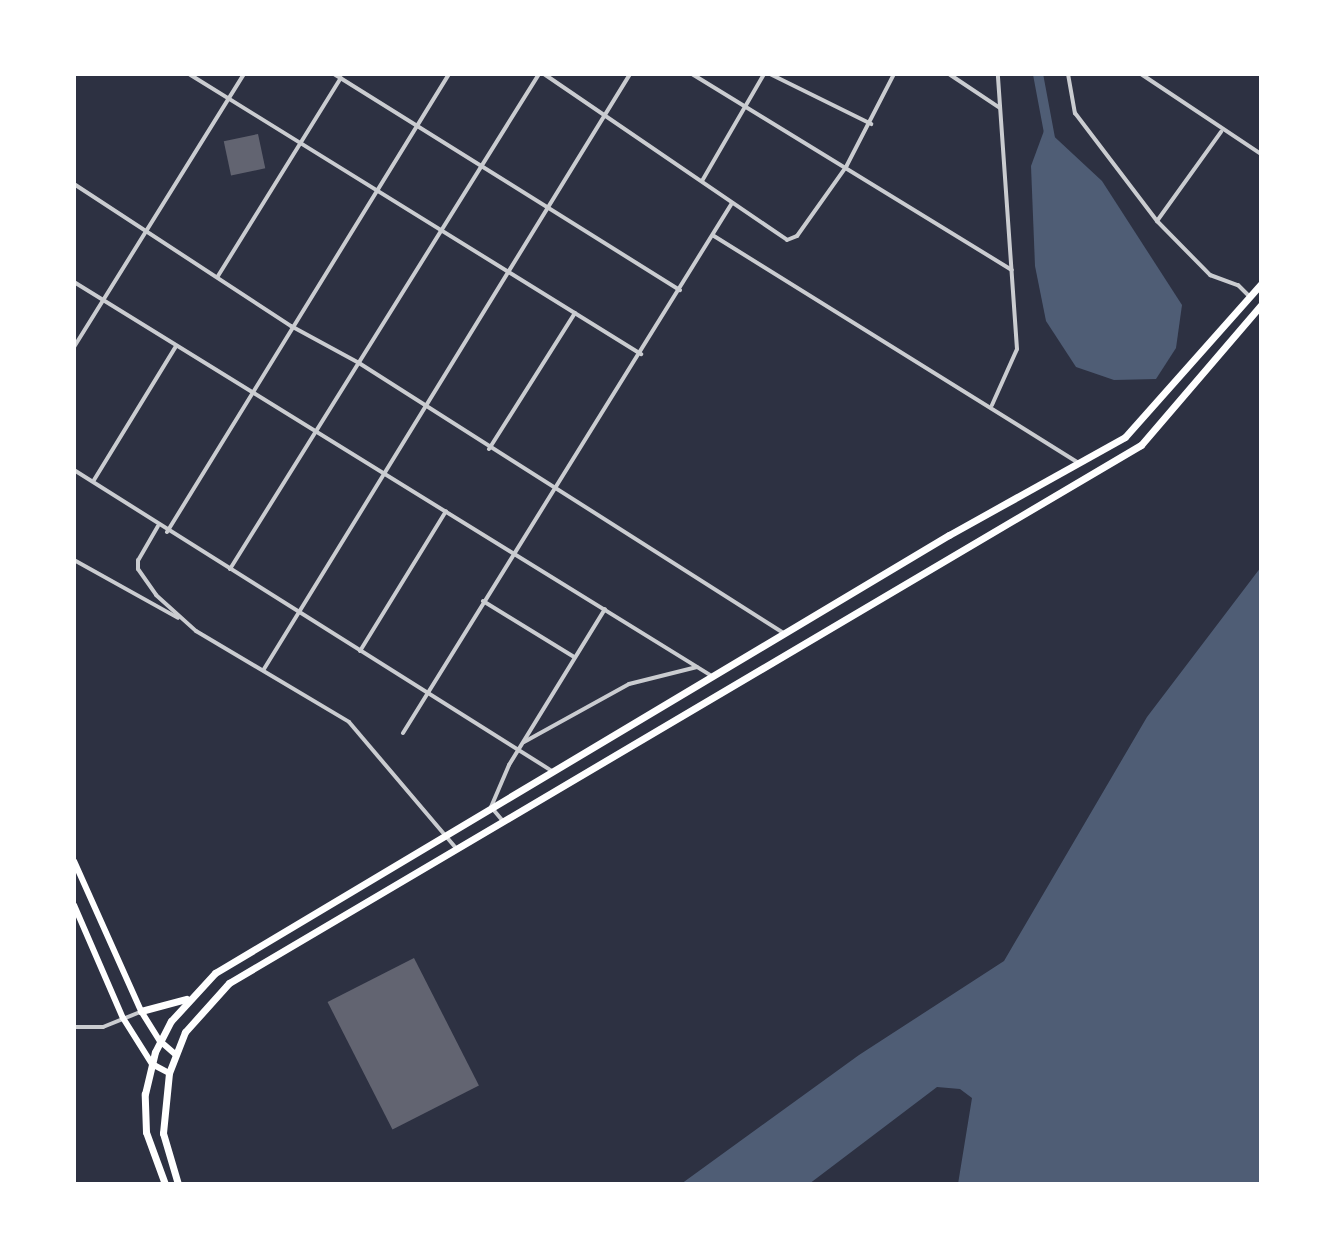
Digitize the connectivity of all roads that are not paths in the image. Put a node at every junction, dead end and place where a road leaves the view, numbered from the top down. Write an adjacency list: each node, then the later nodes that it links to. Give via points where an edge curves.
1 (189, 74): 15 (street)
2 (244, 74): 15 (street)
3 (334, 74): 14 (street)
4 (449, 74): 20 (street)
5 (542, 74): 18 (street); 24 (street)
6 (630, 74): 18 (street)
7 (692, 74): 16 (street)
8 (767, 74): 16 (street); 19 (street)
9 (894, 74): 19 (street)
10 (949, 74): 17 (street)
11 (998, 74): 17 (street)
12 (1068, 74): 31 (street, via 1075,113)
13 (1141, 74): 21 (street)
14 (341, 78): 20 (street); 22 (street)
15 (229, 99): 22 (street); 33 (street)
16 (747, 105): 25 (street); 26 (street)
17 (1001, 109): 36 (street)
18 (607, 114): 26 (street); 30 (street)
19 (871, 124): 25 (street)
20 (416, 126): 24 (street); 28 (street)
21 (1221, 132): 23 (street); 31 (street)
22 (301, 143): 28 (street); 37 (street)
23 (1261, 154)
24 (481, 165): 30 (street); 32 (street)
25 (846, 167): 29 (street, via 790,240); 36 (street)
26 (702, 181): 29 (street)
27 (74, 184): 33 (street)
28 (375, 190): 32 (street); 45 (street)
29 (732, 203): 34 (street)
30 (547, 206): 35 (street); 40 (street)
31 (1157, 221): 41 (street, via 1210,275 1238,285)
32 (440, 230): 35 (street); 49 (street)
33 (147, 232): 37 (street); 42 (street)
34 (714, 236): 40 (street); 52 (street)
35 (506, 269): 44 (street); 51 (street)
36 (1012, 270): 52 (street, via 1017,357)
37 (218, 276): 45 (street)
38 (74, 282): 42 (street)
39 (1261, 284): 41 (main road)
40 (680, 290): 48 (street)
41 (1250, 297): 55 (main road, via 1157,407 1125,437)
42 (104, 300): 46 (street); 47 (street)
43 (1261, 305): 82 (main road, via 1141,445)
44 (575, 313): 48 (street); 54 (street)
45 (291, 326): 49 (street); 50 (street)
46 (176, 346): 50 (street); 58 (street)
47 (74, 347)
48 (641, 354): 59 (street)
49 (359, 363): 51 (street); 53 (street)
50 (255, 391): 53 (street); 62 (street)
51 (423, 404): 54 (street); 57 (street)
52 (992, 406): 55 (street)
53 (317, 433): 57 (street); 65 (street)
54 (489, 449): 59 (street)
55 (1080, 465): 70 (main road, via 949,535)
56 (74, 470): 58 (street)
57 (382, 471): 60 (street); 68 (street)
58 (93, 481): 61 (street)
59 (553, 489): 63 (street); 70 (street)
60 (446, 511): 63 (street); 71 (street)
61 (158, 526): 62 (street); 69 (street, via 138,569)
62 (167, 532): 65 (street)
63 (513, 552): 66 (street); 67 (street)
64 (74, 560): 69 (street)
65 (230, 569): 68 (street)
66 (483, 601): 72 (street); 76 (street)
67 (605, 609): 72 (street); 73 (street)
68 (298, 611): 71 (street); 74 (street)
69 (183, 621): 74 (street)
70 (785, 634): 75 (main road)
71 (360, 651): 76 (street)
72 (574, 657): 78 (street)
73 (697, 667): 75 (street); 78 (street, via 629,684)
74 (264, 669): 83 (street, via 349,722)
75 (712, 676): 80 (main road)
76 (430, 692): 77 (street); 79 (street)
77 (403, 733)
78 (522, 743): 79 (street)
79 (518, 750): 80 (street); 81 (street)
80 (552, 771): 81 (main road)
81 (491, 807): 82 (street); 83 (main road)
82 (502, 820): 84 (main road)
83 (446, 833): 84 (street); 87 (main road, via 229,962)
84 (455, 847): 92 (main road, via 238,976 202,1009)
85 (74, 861): 88 (main road)
86 (74, 905): 89 (main road)
87 (188, 998): 88 (main road); 91 (main road)
88 (141, 1011): 89 (street); 91 (main road)
89 (123, 1018): 90 (street, via 103,1027); 93 (main road)
90 (74, 1027)
91 (160, 1041): 92 (main road); 93 (main road)
92 (175, 1054): 94 (main road)
93 (152, 1064): 94 (main road); 95 (main road, via 145,1094 146,1132)
94 (169, 1073): 96 (main road, via 163,1133)
95 (165, 1184)
96 (178, 1184)

